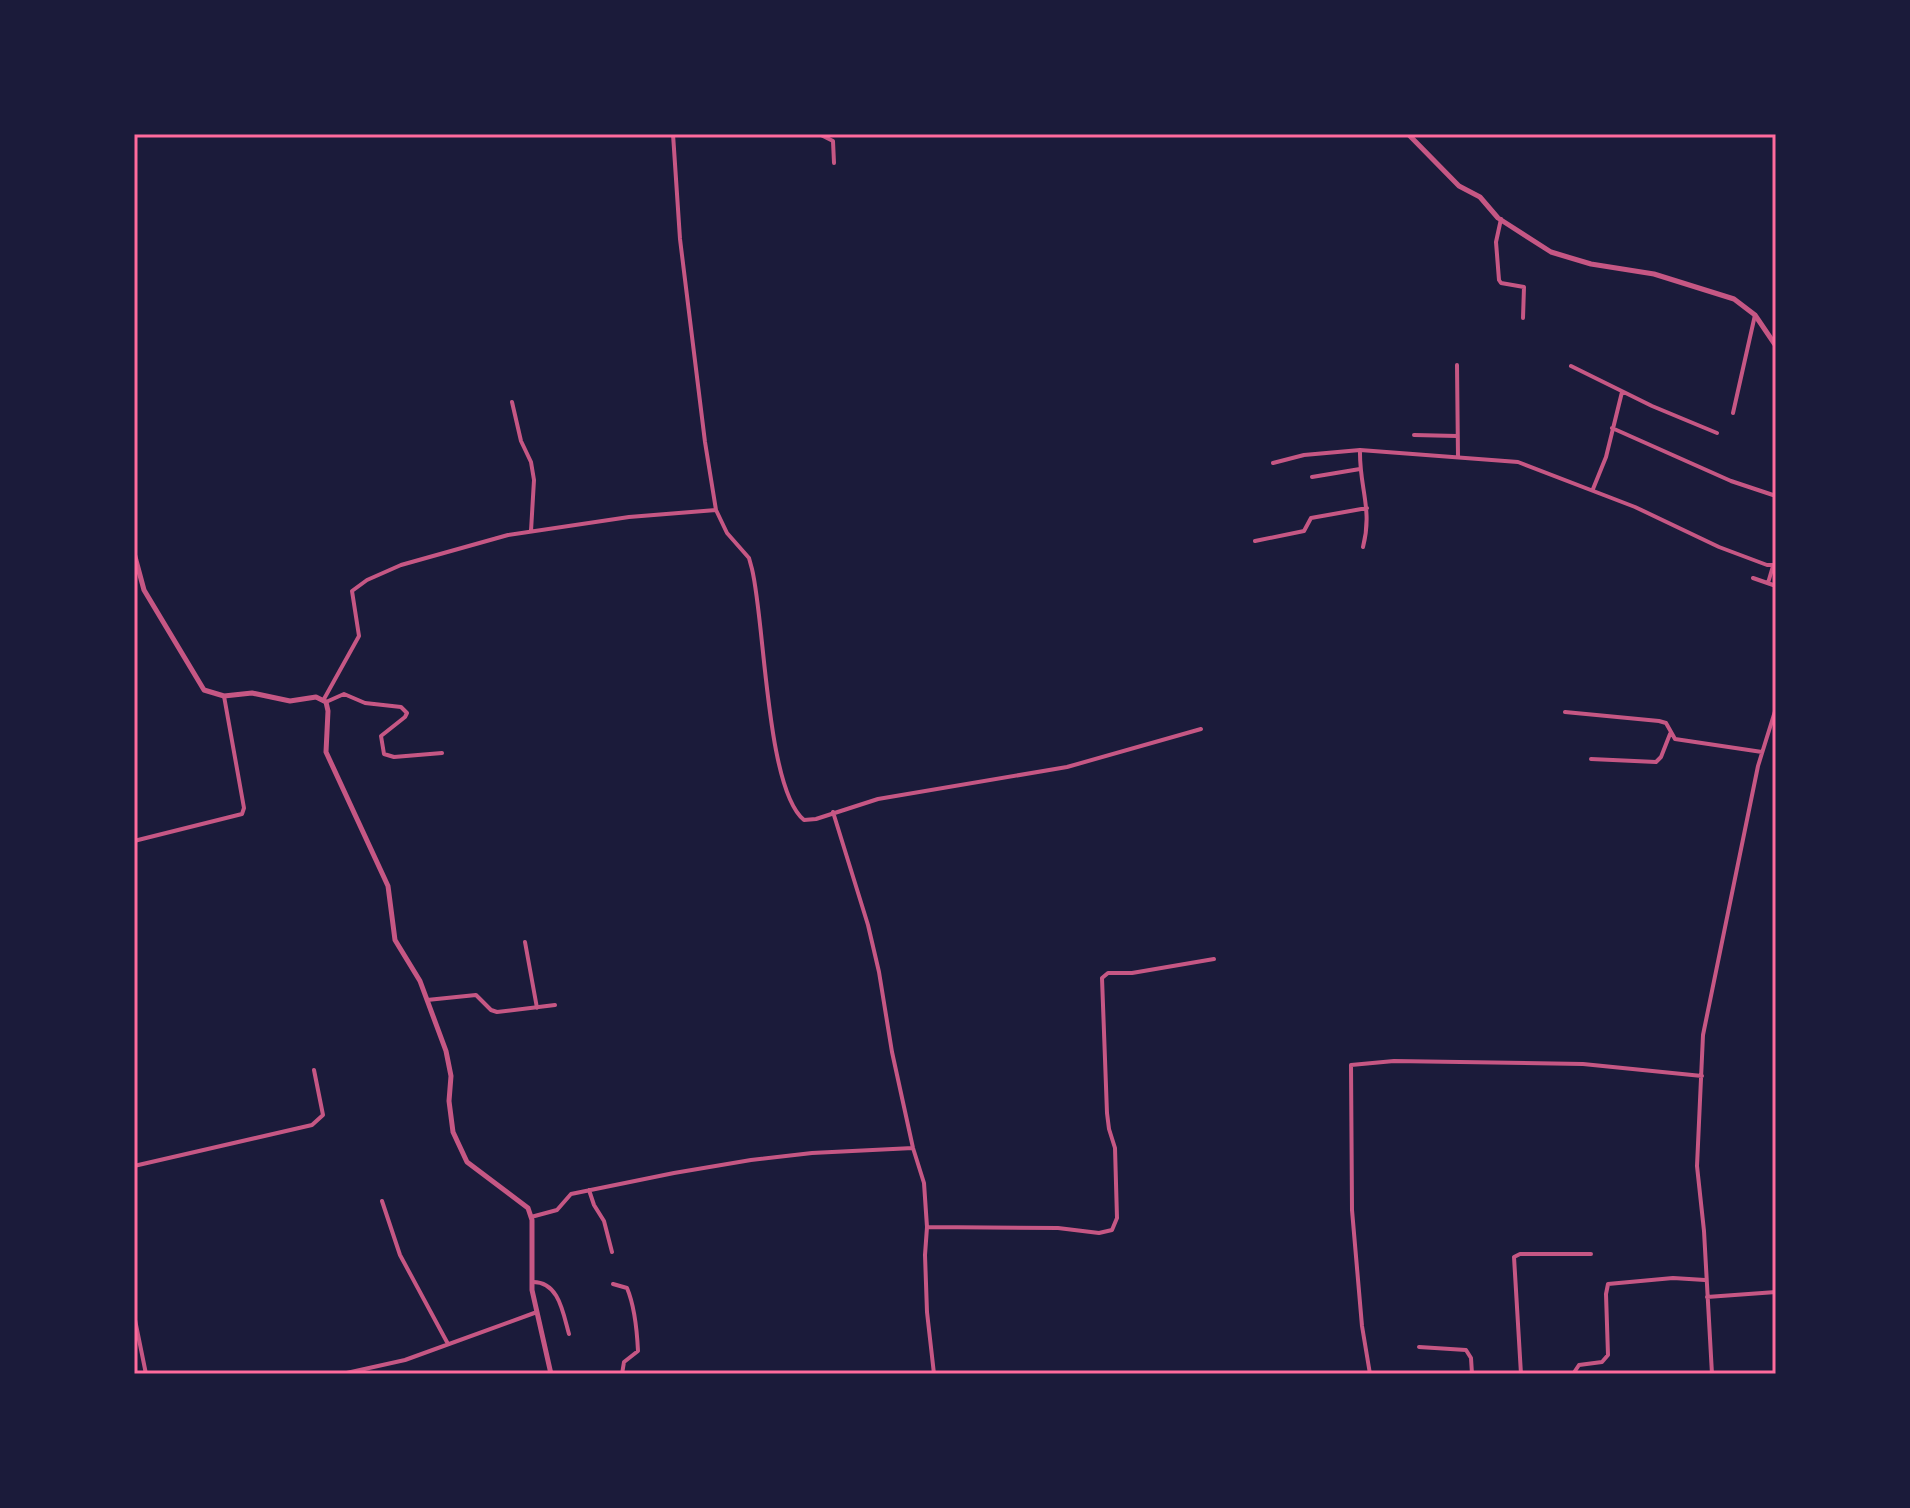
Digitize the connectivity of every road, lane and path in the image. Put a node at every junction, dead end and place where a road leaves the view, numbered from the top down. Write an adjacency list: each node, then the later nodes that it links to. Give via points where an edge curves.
1 (673, 134): 26 (street, via 680,239)
2 (819, 134): 4 (street, via 833,141)
3 (1408, 134): 5 (street)
4 (834, 163)
5 (1501, 219): 6 (street, via 1564,257 1670,278 1734,299); 7 (street, via 1496,242 1499,280 1524,287)
6 (1755, 315): 8 (street); 13 (street)
7 (1523, 318)
8 (1776, 346)
9 (1457, 365): 17 (street)
10 (1571, 366): 11 (street)
11 (1622, 392): 14 (street); 15 (street)
12 (512, 402): 27 (street, via 534,480)
13 (1733, 413)
14 (1612, 428): 23 (street); 24 (street)
15 (1717, 433)
16 (1414, 435): 17 (street)
17 (1457, 436): 19 (street)
18 (1360, 450): 19 (street); 20 (street); 21 (street)
19 (1458, 457): 23 (street, via 1518,462)
20 (1273, 463)
21 (1360, 469): 22 (street); 25 (street)
22 (1312, 477)
23 (1593, 490): 32 (street)
24 (1776, 496)
25 (1367, 508): 28 (street, via 1311,518 1304,531); 29 (street)
26 (716, 510): 27 (street); 45 (street, via 752,569 774,743 793,806 804,820)
27 (531, 531): 37 (street, via 415,561 357,586 352,595 359,636)
28 (1255, 541)
29 (1363, 547)
30 (134, 553): 31 (street)
31 (135, 564): 36 (street, via 144,590 204,690)
32 (1774, 566): 34 (street)
33 (1753, 578): 34 (street)
34 (1768, 583): 35 (street)
35 (1776, 586)
36 (224, 696): 37 (street, via 252,693 290,701); 46 (street, via 242,814)
37 (325, 700): 43 (street, via 344,694 365,703 401,707 405,717 381,736 384,754); 49 (street, via 326,752 388,886 395,940)
38 (1776, 708): 42 (street)
39 (1565, 712): 41 (street, via 1659,721 1666,723)
40 (1201, 729): 45 (street, via 1067,767 917,791)
41 (1670, 734): 42 (street); 44 (street, via 1656,762)
42 (1762, 752): 53 (street, via 1706,1016)
43 (442, 753)
44 (1591, 759)
45 (833, 812): 54 (street, via 875,956)
46 (134, 841)
47 (525, 942): 51 (street)
48 (1214, 959): 59 (street, via 1102,978 1107,1113 1115,1148 1117,1218 1112,1230)
49 (427, 1000): 51 (street, via 471,994 497,1012); 58 (street, via 446,1051 453,1132 461,1154 528,1208)
50 (555, 1005): 51 (street)
51 (537, 1008)
52 (314, 1070): 55 (street, via 323,1115 312,1125)
53 (1702, 1076): 62 (street, via 1697,1166); 77 (street, via 1583,1064 1351,1065 1353,1218)
54 (913, 1148): 56 (street, via 751,1160); 59 (street, via 924,1183)
55 (134, 1166)
56 (589, 1190): 58 (street, via 567,1196 557,1210); 60 (street)
57 (382, 1201): 70 (street, via 400,1255)
58 (531, 1217): 63 (street)
59 (927, 1227): 76 (street, via 927,1312)
60 (612, 1252)
61 (1591, 1254): 79 (street, via 1514,1257)
62 (1705, 1280): 66 (street); 80 (street, via 1608,1284 1607,1359 1579,1365)
63 (532, 1282): 67 (street); 69 (street, via 545,1282 552,1289)
64 (613, 1284): 75 (street, via 627,1288 637,1336 638,1351 624,1362)
65 (1776, 1292): 66 (street)
66 (1707, 1297): 81 (street)
67 (537, 1312): 70 (street); 74 (street)
68 (134, 1315): 72 (street)
69 (569, 1334)
70 (448, 1344): 73 (street)
71 (1419, 1347): 78 (street, via 1466,1350)
72 (146, 1374)
73 (342, 1374)
74 (551, 1374)
75 (622, 1374)
76 (934, 1374)
77 (1370, 1374)
78 (1472, 1374)
79 (1521, 1374)
80 (1573, 1374)
81 (1712, 1374)

